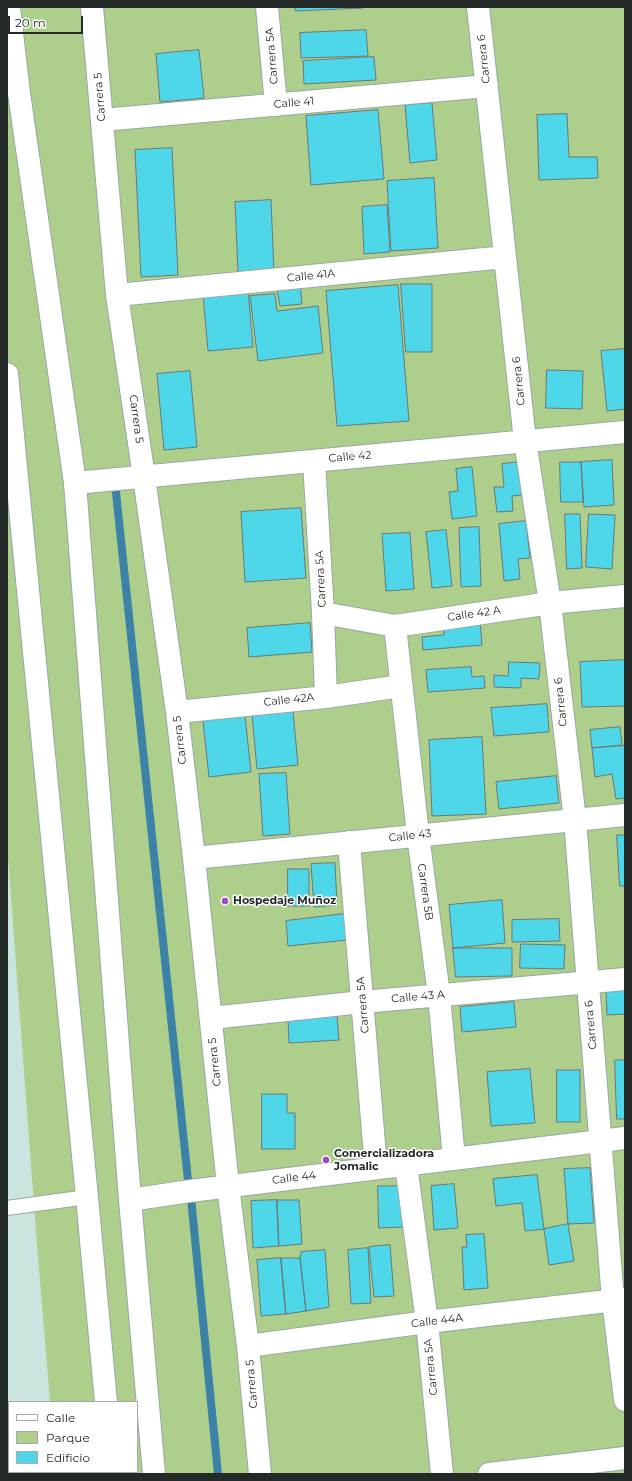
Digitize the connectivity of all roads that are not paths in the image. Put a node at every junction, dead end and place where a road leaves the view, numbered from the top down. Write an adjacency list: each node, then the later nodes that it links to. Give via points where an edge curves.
1 (9, 7): 15 (street)
2 (92, 7): 7 (street, Carrera 5)
3 (268, 7): 6 (street, Carrera 5A)
4 (478, 7): 5 (street, Carrera 6)
5 (487, 86): 6 (street, Calle 41); 8 (street, Carrera 6)
6 (276, 105): 7 (street, Calle 41)
7 (102, 120): 9 (street, Carrera 5)
8 (505, 257): 9 (street, Calle 41A); 12 (street, Carrera 6)
9 (117, 295): 14 (street, Carrera 5)
10 (7, 374): 39 (street)
11 (625, 432): 12 (street, Calle 42)
12 (525, 441): 13 (street, Calle 42); 17 (street, Carrera 6)
13 (314, 461): 14 (street, Calle 42); 18 (street, Carrera 5A)
14 (144, 477): 15 (street, Calle 42); 22 (street, Carrera 5)
15 (75, 483): 40 (street)
16 (625, 596): 17 (street, Calle 42 A)
17 (550, 603): 19 (street, Calle 42 A); 24 (street, Carrera 6)
18 (324, 613): 19 (street, Calle 42 A); 21 (street, Carrera 5A)
19 (395, 626): 20 (street, Carrera 5B)
20 (402, 686): 21 (street, Calle 42A); 25 (street, Carrera 5B)
21 (326, 697): 22 (street, Calle 42A)
22 (177, 712): 27 (street, Carrera 5)
23 (625, 815): 24 (street, Calle 43)
24 (574, 820): 25 (street, Calle 43); 29 (street, Carrera 6)
25 (418, 835): 26 (street, Calle 43); 30 (street, Carrera 5B)
26 (349, 842): 27 (street, Calle 43); 31 (street, Carrera 5A)
27 (194, 858): 32 (street, Carrera 5)
28 (625, 979): 29 (street, Calle 43 A)
29 (587, 983): 30 (street, Calle 43 A); 34 (street, Carrera 6)
30 (439, 995): 31 (street, Calle 43 A); 35 (street, Carrera 5B)
31 (362, 1002): 32 (street, Calle 43 A); 37 (street, Carrera 5A)
32 (211, 1018): 38 (street, Carrera 5)
33 (625, 1138): 34 (street, Calle 44)
34 (601, 1141): 35 (street, Calle 44); 42 (street, Carrera 6)
35 (454, 1159): 36 (street, Calle 44)
36 (406, 1165): 37 (street, Calle 44); 43 (street, Carrera 5A)
37 (376, 1168): 38 (street, Calle 44)
38 (228, 1186): 40 (street, Calle 44); 44 (street, Carrera 5)
39 (88, 1197): 41 (lane); 46 (street)
40 (130, 1200): 48 (street)
41 (7, 1208)
42 (619, 1299): 43 (street, Calle 44A); 45 (street, Carrera 6)
43 (427, 1322): 44 (street, Calle 44A); 50 (street, Carrera 5A)
44 (248, 1346): 49 (street, Carrera 5)
45 (625, 1400)
46 (106, 1401)
47 (625, 1458): 51 (street)
48 (154, 1474)
49 (260, 1474)
50 (442, 1474)
51 (489, 1474)

